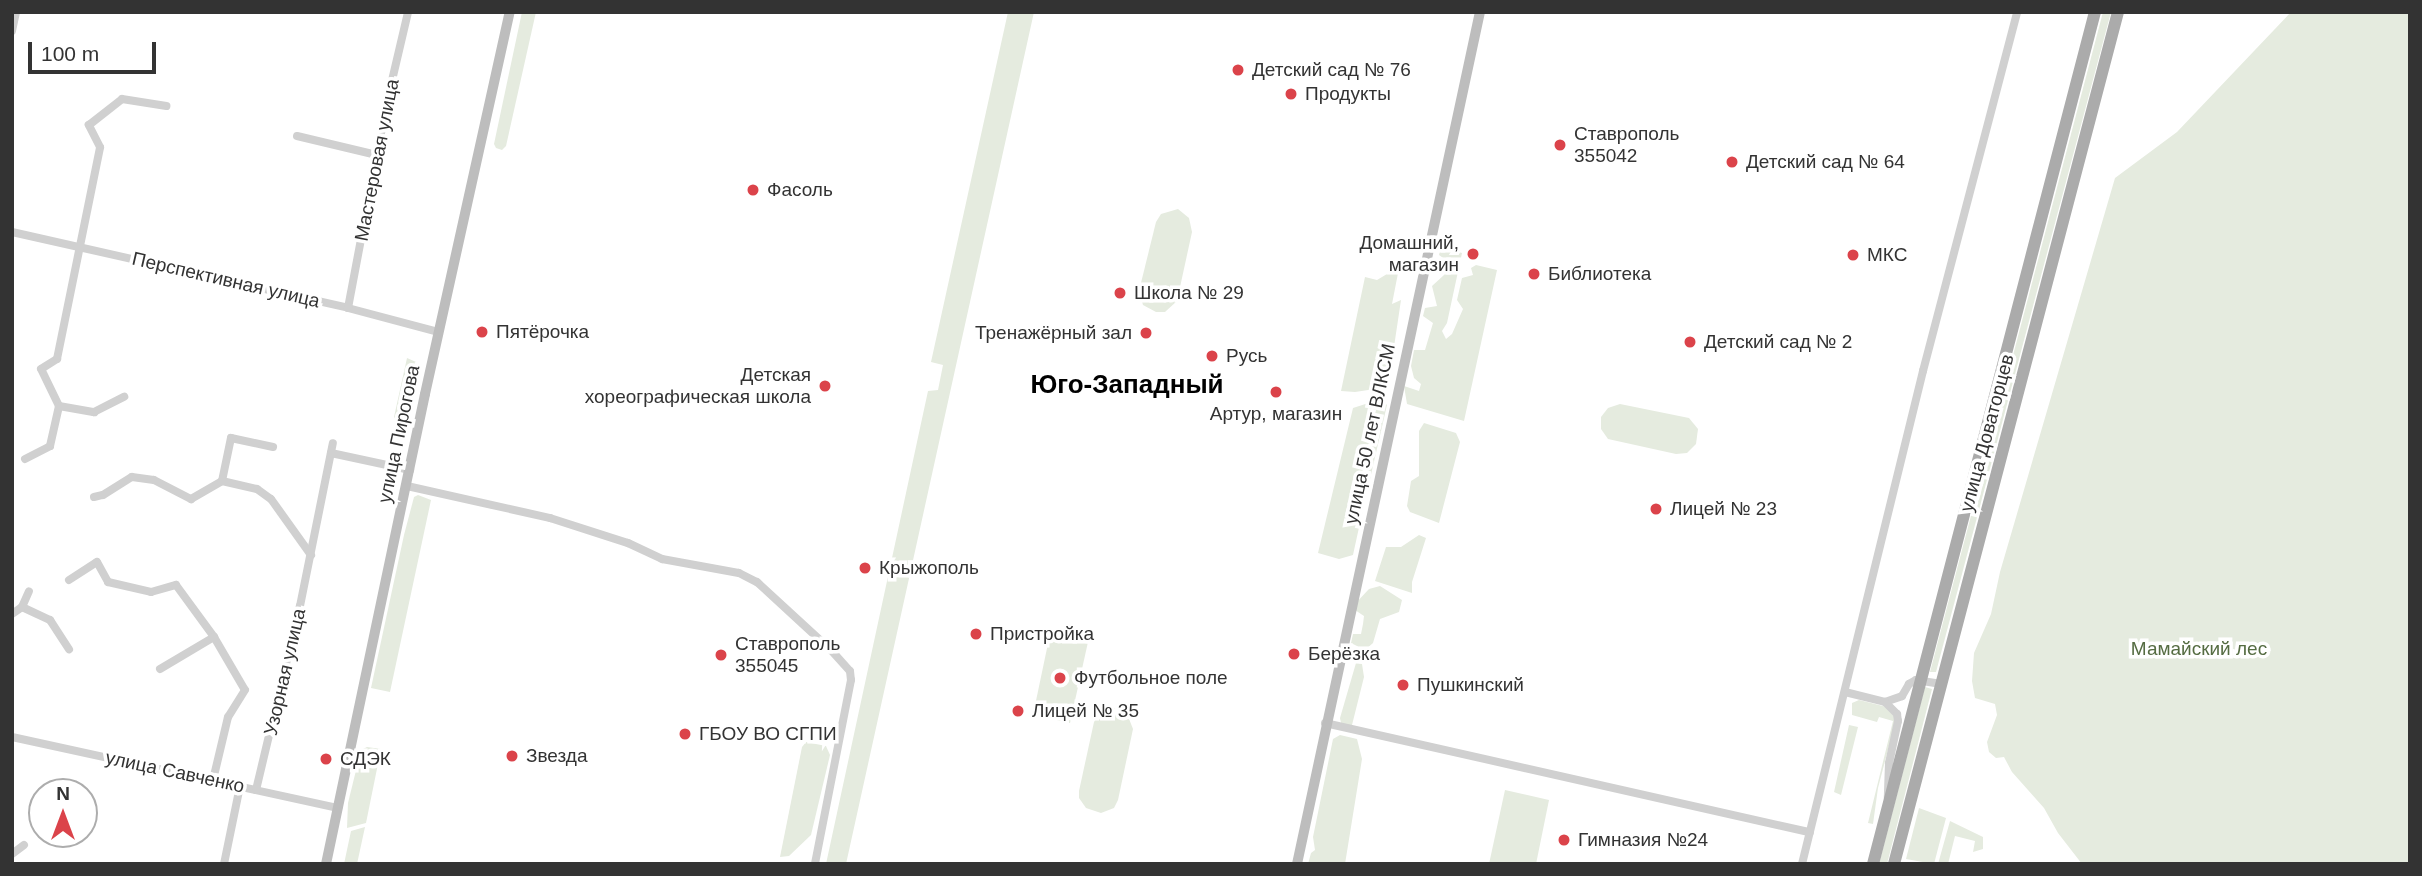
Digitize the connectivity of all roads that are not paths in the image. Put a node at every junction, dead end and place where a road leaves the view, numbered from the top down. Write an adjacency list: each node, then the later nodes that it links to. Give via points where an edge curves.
1 (16, 12): 10 (street)
2 (398, 12): 9 (street)
3 (408, 12): 9 (street, Мастеровая улица)
4 (510, 12): 17 (main road, улица Пирогова)
5 (1480, 12): 40 (main road, улица 50 лет ВЛКСМ)
6 (2017, 12): 38 (street)
7 (2094, 12): 36 (main road, улица Доваторцев)
8 (2118, 12): 37 (main road, улица Доваторцев)
9 (405, 26): 13 (street, Мастеровая улица)
10 (12, 31)
11 (166, 106): 15 (street, via 122,99 89,125 100,147)
12 (297, 136): 13 (street)
13 (377, 155): 16 (street, Мастеровая улица)
14 (12, 232): 15 (street, Перспективная улица)
15 (80, 247): 16 (street, Перспективная улица); 19 (street, via 57,359 41,369)
16 (348, 308): 17 (street, Перспективная улица)
17 (439, 332): 24 (main road, улица Пирогова)
18 (124, 397): 19 (street, via 93,412)
19 (59, 406): 23 (street, via 50,446)
20 (333, 443): 22 (street, Узорная улица)
21 (273, 447): 25 (street, via 231,438)
22 (331, 453): 24 (street); 28 (street, Узорная улица)
23 (25, 459)
24 (410, 470): 26 (main road, улица Пирогова)
25 (222, 481): 27 (street, via 191,499 153,480 132,477); 28 (street, via 257,489 271,499)
26 (407, 486): 46 (main road, улица Пирогова); 52 (street, via 550,518 662,559 740,573 757,582 831,650 850,670 851,680)
27 (94, 497)
28 (311, 555): 44 (street, Узорная улица)
29 (69, 580): 33 (street, Узорная улица, via 97,562 108,582 150,592 176,585)
30 (29, 591): 31 (street)
31 (22, 607): 32 (street); 34 (street, via 50,620)
32 (12, 614)
33 (214, 637): 35 (street); 42 (street, Узорная улица, via 245,690 228,717)
34 (69, 649)
35 (160, 669)
36 (1920, 680): 37 (street); 39 (street, via 1912,681 1902,696); 45 (main road, улица Доваторцев)
37 (1940, 684): 56 (main road, улица Доваторцев)
38 (1845, 692): 39 (street); 47 (street)
39 (1885, 702): 45 (street, via 1898,721 1889,763)
40 (1325, 723): 47 (street); 53 (main road, улица 50 лет ВЛКСМ)
41 (12, 737): 42 (street, улица Савченко)
42 (213, 780): 43 (street, улица Савченко)
43 (240, 786): 44 (street, улица Савченко); 50 (street)
44 (257, 790): 46 (street, улица Савченко)
45 (1888, 803): 55 (main road, улица Доваторцев)
46 (338, 808): 51 (main road, улица Пирогова)
47 (1810, 832): 54 (street)
48 (24, 845): 49 (street)
49 (12, 854)
50 (224, 864)
51 (326, 864)
52 (815, 864)
53 (1297, 864)
54 (1802, 864)
55 (1873, 864)
56 (1894, 864)

